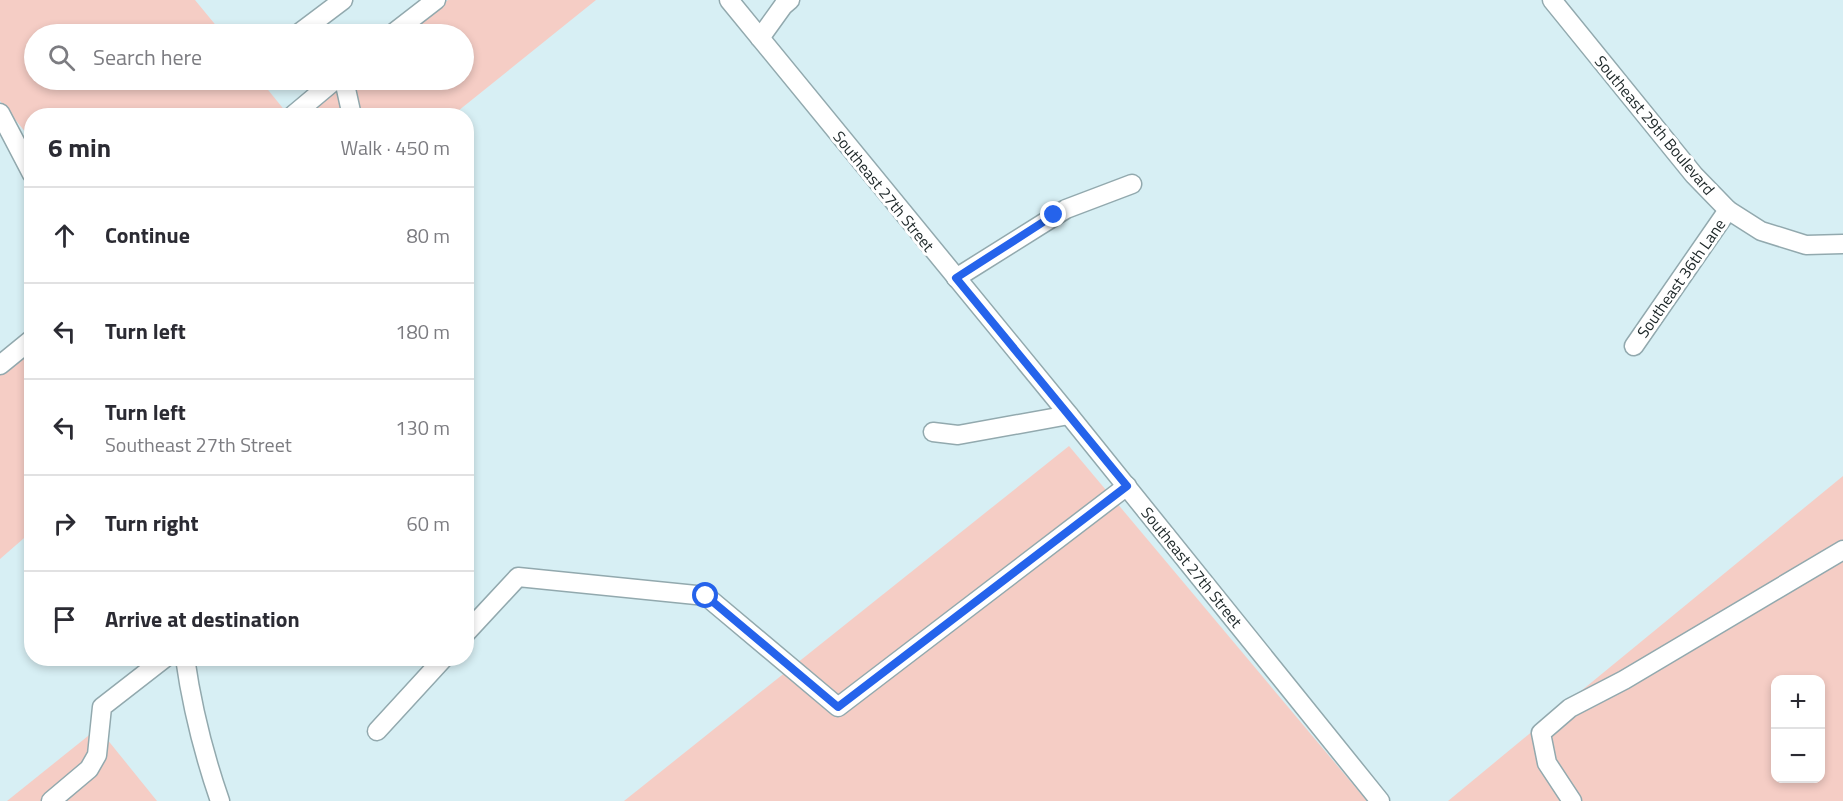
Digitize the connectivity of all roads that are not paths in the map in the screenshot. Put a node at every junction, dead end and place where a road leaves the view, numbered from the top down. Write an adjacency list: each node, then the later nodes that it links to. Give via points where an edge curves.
1 (343, 0): 6 (street)
2 (436, 0): 7 (street)
3 (729, 0): 8 (street, Southeast 27th Street)
4 (790, 0): 8 (street)
5 (1552, 0): 16 (street, Southeast 29th Boulevard, via 1694,175)
6 (311, 24)
7 (405, 24)
8 (760, 38): 18 (street, Southeast 27th Street)
9 (318, 90): 11 (street)
10 (346, 90): 12 (street)
11 (300, 108)
12 (350, 108)
13 (0, 113): 14 (street)
14 (24, 159)
15 (1132, 184): 18 (street, via 1066,209)
16 (1728, 210): 17 (street, Southeast 29th Boulevard, via 1761,231 1806,245); 20 (street, Southeast 36th Lane)
17 (1843, 244)
18 (956, 278): 22 (street, Southeast 27th Street)
19 (24, 345): 21 (street)
20 (1634, 346)
21 (0, 364)
22 (1069, 415): 23 (street, via 958,435); 24 (street, Southeast 27th Street)
23 (933, 432)
24 (1127, 486): 26 (street, via 838,707 706,596 518,577); 33 (street, Southeast 27th Street)
25 (1843, 550): 34 (street, via 1570,708 1541,733 1547,763)
26 (474, 624)
27 (155, 666): 31 (street, via 102,707 97,755 88,769)
28 (186, 666): 32 (street, via 190,694)
29 (437, 666): 30 (street)
30 (377, 731)
31 (51, 801)
32 (220, 801)
33 (1380, 801)
34 (1572, 801)

